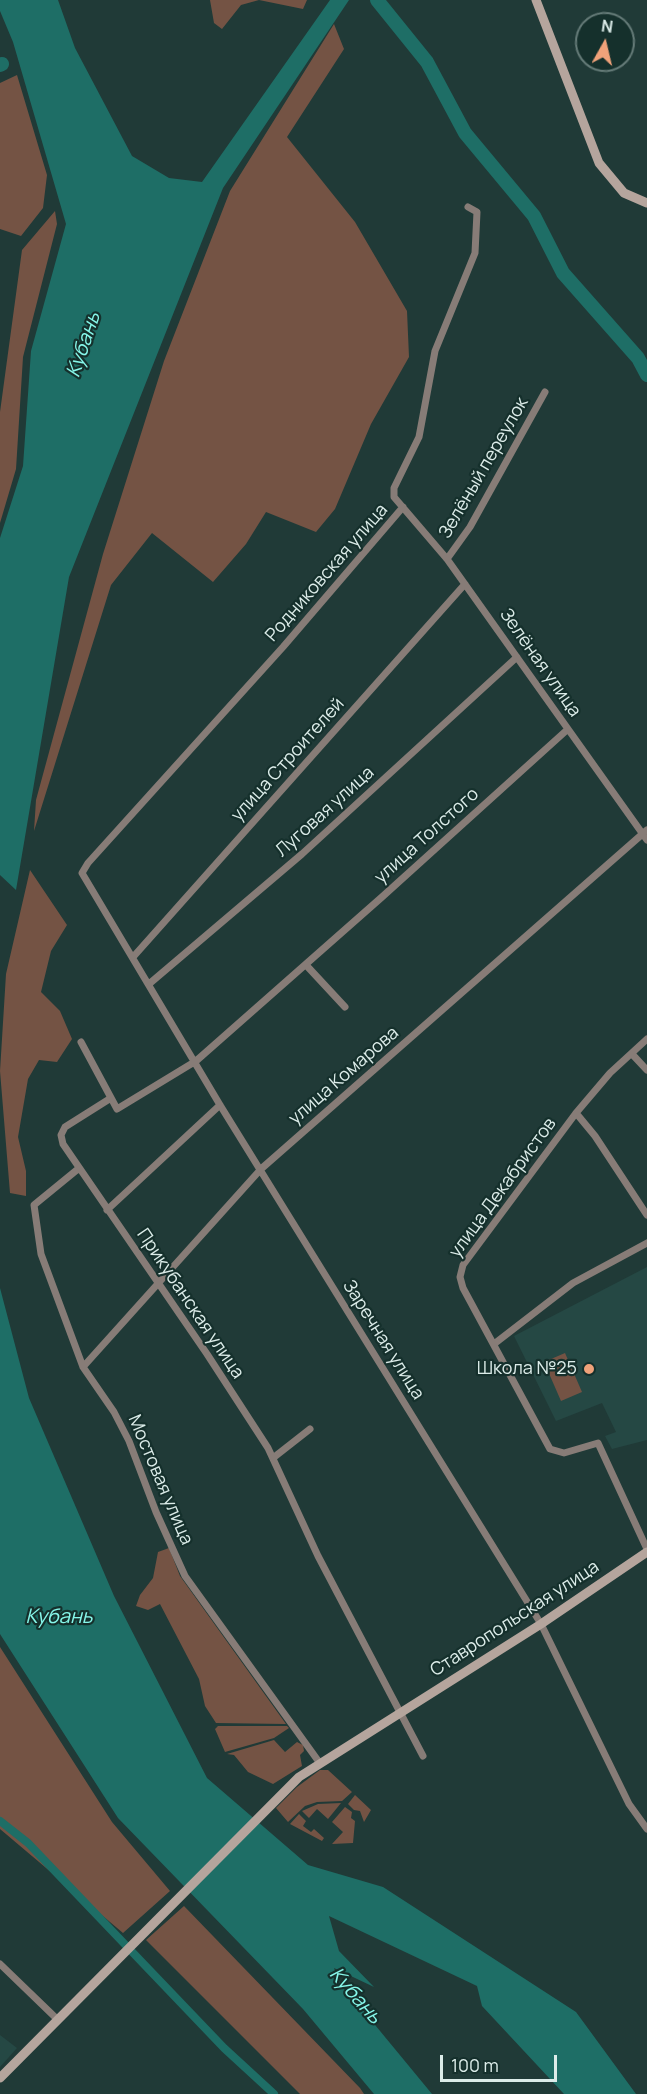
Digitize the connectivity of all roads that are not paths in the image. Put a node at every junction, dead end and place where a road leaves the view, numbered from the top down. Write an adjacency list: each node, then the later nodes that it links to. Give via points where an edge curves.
1 (536, 0): 2 (main road, via 599,163 624,192)
2 (647, 203)
3 (468, 207): 5 (street, Родниковская улица, via 477,212 475,253 435,351 419,437 394,488 394,497)
4 (545, 392): 6 (street, Зелёный переулок, via 470,526)
5 (403, 507): 6 (street, Зелёная улица); 11 (street, Родниковская улица)
6 (447, 559): 7 (street, Зелёная улица)
7 (465, 584): 8 (street, Зелёная улица); 12 (street, улица Строителей)
8 (517, 657): 9 (street, Зелёная улица); 14 (street, Луговая улица, via 302,854)
9 (568, 729): 10 (street, Зелёная улица); 13 (street, улица Толстого)
10 (646, 835): 25 (street, улица Комарова)
11 (82, 873): 12 (street, Заречная улица)
12 (134, 956): 14 (street, Заречная улица)
13 (306, 964): 15 (street); 19 (street, улица Толстого)
14 (149, 984): 19 (street, Заречная улица)
15 (345, 1006)
16 (647, 1039): 18 (street, улица Декабристов)
17 (81, 1041): 21 (street)
18 (632, 1054): 20 (street); 23 (street, улица Декабристов)
19 (196, 1061): 21 (street, улица Толстого, via 117,1109); 22 (street, Заречная улица)
20 (647, 1070)
21 (111, 1098): 24 (street, Прикубанская улица, via 65,1127 61,1135)
22 (220, 1105): 25 (street, Заречная улица); 26 (street)
23 (576, 1113): 27 (street); 30 (street, улица Декабристов, via 464,1265 460,1277 463,1288)
24 (78, 1169): 26 (street, Прикубанская улица); 31 (street, Мостовая улица, via 34,1205 41,1254)
25 (261, 1169): 29 (street, улица Комарова); 35 (street, Заречная улица)
26 (107, 1210): 29 (street, Прикубанская улица)
27 (647, 1215)
28 (647, 1243): 30 (street, via 573,1283)
29 (157, 1282): 31 (street, улица Комарова); 33 (street, Прикубанская улица)
30 (494, 1344): 34 (street, улица Декабристов, via 550,1449 564,1453 598,1443)
31 (82, 1367): 38 (street, Мостовая улица, via 129,1441 185,1576)
32 (310, 1429): 33 (street)
33 (273, 1458): 36 (street, Прикубанская улица, via 318,1556)
34 (647, 1550): 35 (main road, Ставропольская улица)
35 (541, 1624): 36 (main road, Ставропольская улица); 39 (street, Заречная улица, via 629,1804)
36 (399, 1713): 37 (street); 38 (main road, Ставропольская улица)
37 (423, 1756)
38 (319, 1762): 41 (main road, Ставропольская улица, via 273,1800)
39 (647, 1830)
40 (0, 1964): 41 (street)
41 (57, 2019): 42 (main road, Ставропольская улица)
42 (0, 2078)

